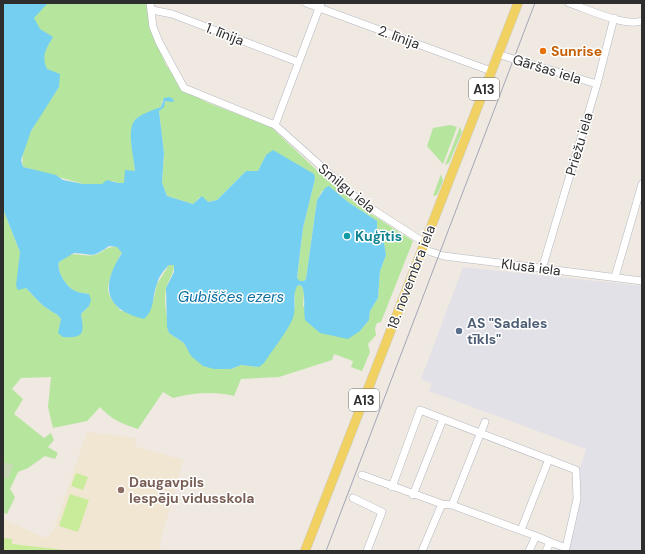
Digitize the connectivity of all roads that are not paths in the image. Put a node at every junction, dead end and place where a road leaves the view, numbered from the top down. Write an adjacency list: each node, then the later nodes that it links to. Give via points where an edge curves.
1 (306, 3): 4 (street, 2. līnija)
2 (569, 3): 6 (street)
3 (515, 4): 8 (main road, 18. novembra iela / A13)
4 (320, 5): 9 (street); 10 (street, 2. līnija)
5 (151, 6): 9 (street, 1. līnija); 12 (street, Smilgu iela, via 153,27 159,42 184,88)
6 (614, 18): 7 (street, via 636,23); 11 (street, Priežu iela)
7 (642, 21)
8 (498, 54): 10 (main road, 18. novembra iela / A13); 11 (street, Gāršas iela)
9 (298, 62): 12 (street)
10 (491, 71): 14 (main road, 18. novembra iela / A13)
11 (597, 84): 15 (street, Priežu iela)
12 (275, 125): 14 (street, Smilgu iela, via 361,202)
13 (642, 184): 16 (street)
14 (423, 246): 15 (street, Klusā iela, via 444,256); 31 (main road, 18. novembra iela / A13)
15 (542, 269): 16 (street, Klusā iela)
16 (615, 278): 17 (street, Klusā iela)
17 (642, 281)
18 (443, 419): 20 (street); 23 (street, via 420,410); 24 (street)
19 (485, 422): 20 (street)
20 (480, 434): 21 (street); 27 (street)
21 (549, 459): 28 (street); 30 (street, via 576,470 577,499 566,548)
22 (362, 475): 23 (street)
23 (392, 487): 24 (street)
24 (413, 495): 26 (street)
25 (353, 498): 32 (street, via 382,512)
26 (442, 504): 27 (street); 33 (street)
27 (452, 505): 28 (street)
28 (521, 530): 29 (street)
29 (536, 536): 30 (street); 34 (street)
30 (550, 542): 35 (street)
31 (306, 551)
32 (367, 551)
33 (422, 551)
34 (529, 551)
35 (546, 551)

